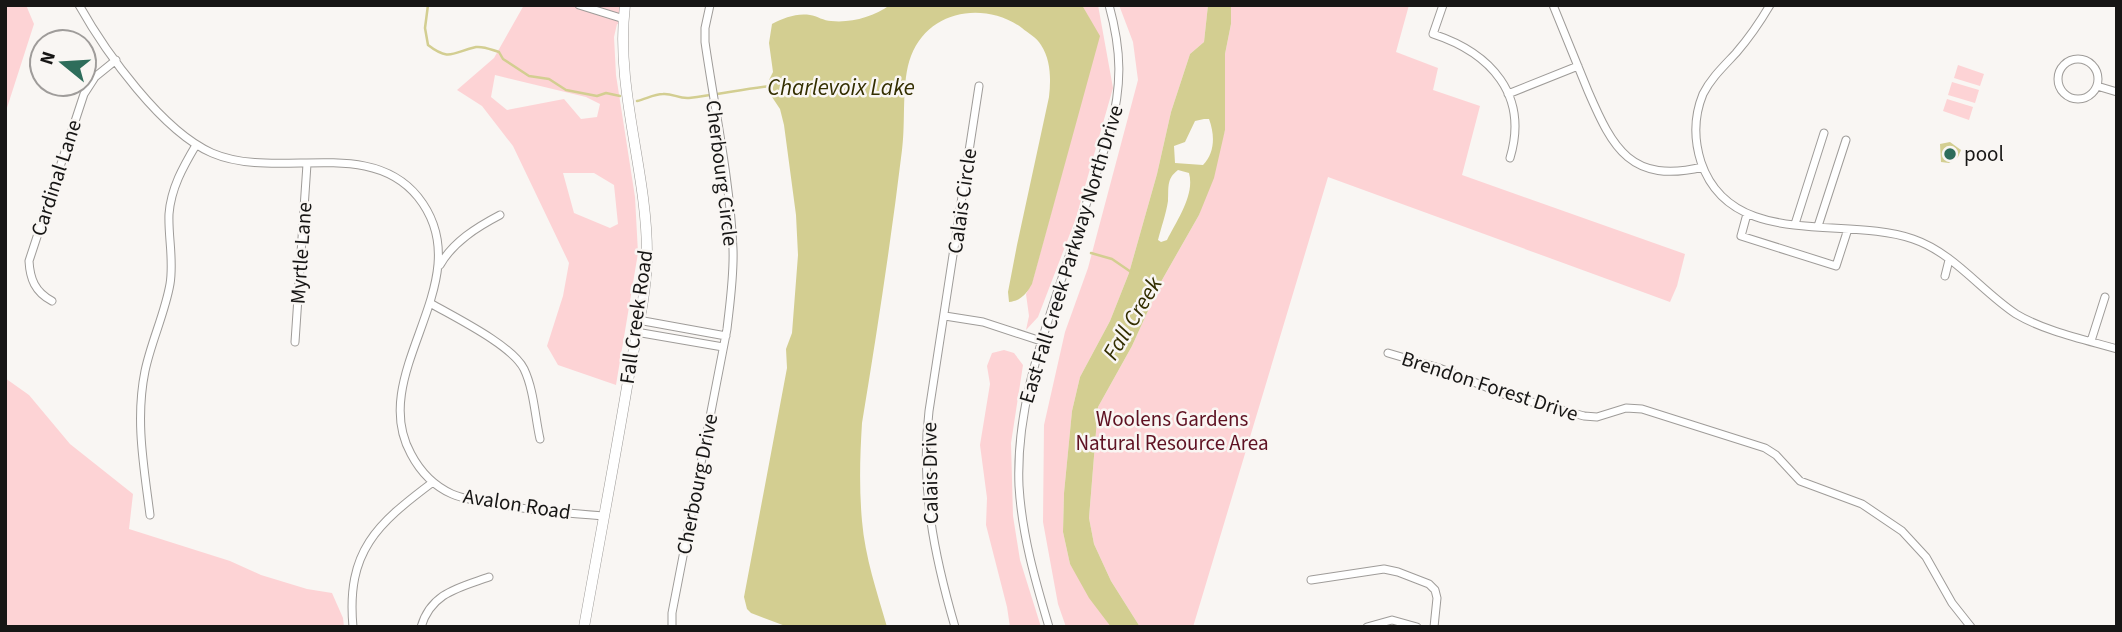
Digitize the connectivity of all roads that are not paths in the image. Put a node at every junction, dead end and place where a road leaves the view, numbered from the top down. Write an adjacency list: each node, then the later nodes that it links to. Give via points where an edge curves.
1 (79, 5): 10 (street)
2 (579, 5): 9 (street)
3 (625, 5): 9 (main road, Fall Creek Road)
4 (710, 5): 36 (street, Cherbourg Circle, via 705,35 733,245 731,305)
5 (1109, 5): 37 (street, East Fall Creek Parkway North Drive, via 1120,59 1116,106)
6 (1443, 5): 15 (street, via 1433,34 1478,55 1496,72)
7 (1553, 5): 11 (street)
8 (1770, 5): 21 (street, via 1703,94 1696,132)
9 (624, 19): 34 (main road, Fall Creek Road, via 625,75 647,238)
10 (116, 60): 18 (street, via 161,117); 31 (street, Cardinal Lane, via 83,94 29,261 34,285)
11 (1578, 66): 15 (street); 21 (street, via 1607,133 1625,155 1661,171)
12 (979, 86): 33 (street, Calais Circle)
13 (2097, 86): 13 (street, via 2096,70 2083,59 2067,62 2058,75 2061,91 2070,98 2086,98); 14 (street)
14 (2117, 92)
15 (1508, 94): 19 (street, via 1516,122)
16 (1824, 133): 24 (street)
17 (1846, 140): 25 (street)
18 (196, 145): 20 (street, via 247,163); 44 (street, via 172,195 170,284 141,392 141,443)
19 (1510, 158)
20 (307, 164): 28 (street, via 367,166 405,184 431,220); 39 (street, Myrtle Lane)
21 (1703, 166): 22 (street, via 1725,199)
22 (1747, 214): 24 (street); 26 (street, via 1741,236 1836,266)
23 (500, 215): 28 (street, via 457,243)
24 (1795, 224): 25 (street)
25 (1818, 226): 26 (street)
26 (1847, 229): 27 (street, via 1910,237)
27 (1949, 260): 29 (street); 38 (street, via 2019,316)
28 (438, 268): 32 (street)
29 (1945, 276)
30 (2105, 297): 38 (street)
31 (52, 301)
32 (430, 303): 42 (street, via 517,359 527,378); 43 (street, via 398,410 409,451)
33 (945, 316): 37 (street, via 983,322); 52 (street, Calais Drive, via 928,419 926,486 934,552)
34 (638, 320): 35 (main road, Fall Creek Road); 36 (street)
35 (636, 332): 36 (street); 45 (main road, Fall Creek Road)
36 (724, 341): 51 (street, Cherbourg Drive)
37 (1041, 341): 53 (street, East Fall Creek Parkway North Drive, via 1023,417 1019,485 1027,546)
38 (2091, 341): 40 (street)
39 (295, 342)
40 (2117, 349)
41 (1388, 353): 57 (street, Brendon Forest Drive, via 1506,395 1584,416 1642,409 1765,448 1800,481 1862,504 1902,531 1926,557)
42 (540, 439)
43 (433, 482): 45 (street, Avalon Road, via 454,495 481,501); 48 (street, via 389,517 368,543 352,588)
44 (150, 515)
45 (604, 516): 50 (main road, Fall Creek Road)
46 (489, 577): 49 (street, via 440,597 428,609)
47 (1311, 580): 56 (street, via 1384,569 1398,572 1435,590)
48 (353, 627)
49 (421, 627)
50 (584, 627)
51 (672, 627)
52 (955, 627)
53 (1049, 627)
54 (1367, 627): 55 (street, via 1392,620)
55 (1417, 627)
56 (1434, 627)
57 (1971, 627)

